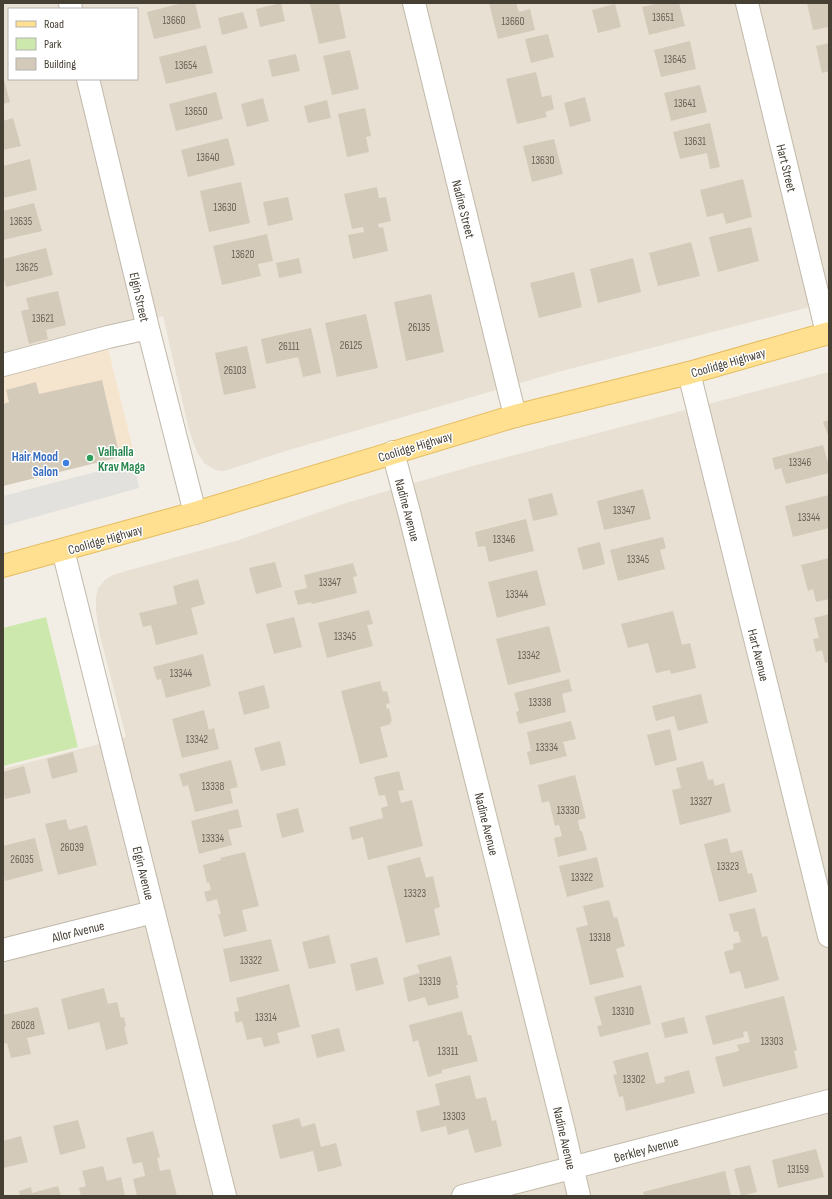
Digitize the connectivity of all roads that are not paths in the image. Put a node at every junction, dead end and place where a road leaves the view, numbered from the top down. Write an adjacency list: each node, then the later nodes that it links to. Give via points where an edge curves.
1 (414, 3): 8 (street, Nadine Street)
2 (747, 3): 5 (street, Hart Street)
3 (88, 80): 4 (street, Elgin Street)
4 (148, 328): 6 (street); 10 (street, Elgin Street)
5 (828, 333): 7 (main road, Coolidge Highway)
6 (3, 365)
7 (688, 373): 8 (main road, Coolidge Highway); 14 (street, Hart Avenue)
8 (515, 416): 9 (main road, Coolidge Highway)
9 (393, 452): 10 (main road, Coolidge Highway); 17 (street, Nadine Avenue)
10 (195, 513): 11 (main road, Coolidge Highway)
11 (63, 550): 12 (main road, Coolidge Highway); 13 (street, Elgin Avenue)
12 (3, 566)
13 (153, 912): 15 (street, Allor Avenue); 18 (street, Elgin Avenue)
14 (829, 936)
15 (3, 950)
16 (829, 1101): 17 (street, Berkley Avenue)
17 (572, 1168): 19 (street, Berkley Avenue); 20 (street, Nadine Avenue)
18 (226, 1196)
19 (463, 1196)
20 (578, 1196)

